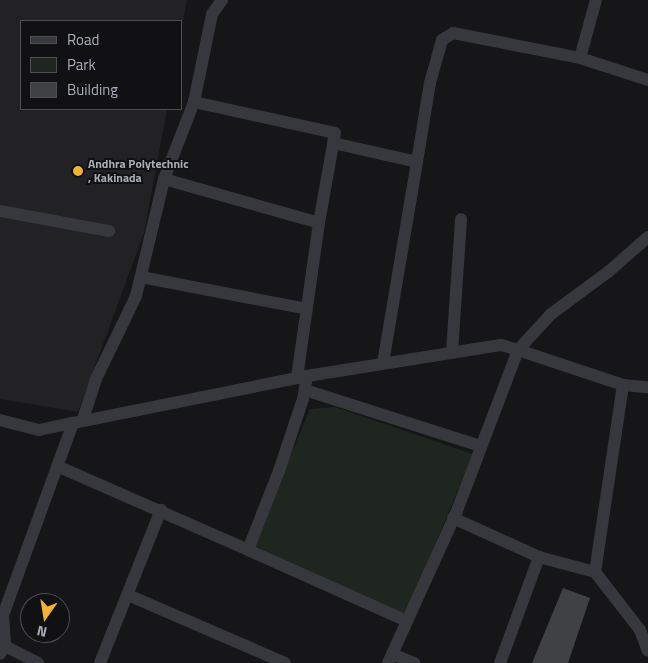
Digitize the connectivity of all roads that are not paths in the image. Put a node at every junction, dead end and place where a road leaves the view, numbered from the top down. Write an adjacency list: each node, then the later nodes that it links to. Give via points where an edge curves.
1 (222, 0): 5 (street, via 212,14)
2 (596, 0): 3 (street)
3 (580, 58): 4 (street); 7 (street, via 453,32 442,40 430,84)
4 (648, 80)
5 (194, 102): 6 (street, via 335,133); 8 (street)
6 (333, 143): 7 (street); 11 (street)
7 (418, 162): 18 (street)
8 (164, 179): 11 (street); 14 (street)
9 (0, 211): 12 (street)
10 (461, 219): 17 (street)
11 (319, 223): 15 (street)
12 (109, 231)
13 (648, 237): 16 (street, via 608,272 551,314)
14 (142, 277): 15 (street); 24 (street)
15 (307, 309): 19 (street)
16 (518, 350): 17 (street, via 502,345); 20 (street); 25 (street)
17 (452, 352): 18 (street)
18 (383, 363): 19 (street)
19 (302, 376): 22 (street); 24 (street, via 186,402)
20 (623, 385): 21 (street); 31 (street)
21 (648, 387)
22 (305, 390): 25 (street); 29 (street, via 279,471)
23 (0, 420): 24 (street, via 39,430)
24 (78, 421): 26 (street)
25 (480, 446): 28 (street)
26 (57, 466): 27 (street); 33 (street)
27 (161, 510): 29 (street); 32 (street)
28 (454, 518): 30 (street); 34 (street)
29 (248, 550): 34 (street)
30 (539, 557): 31 (street); 42 (street)
31 (595, 572): 36 (street, via 640,630)
32 (128, 595): 39 (street); 40 (street)
33 (1, 615): 35 (street)
34 (407, 621): 37 (street)
35 (3, 650): 38 (street)
36 (648, 651)
37 (390, 658): 41 (street)
38 (38, 663)
39 (100, 663)
40 (285, 663)
41 (414, 663)
42 (500, 663)

